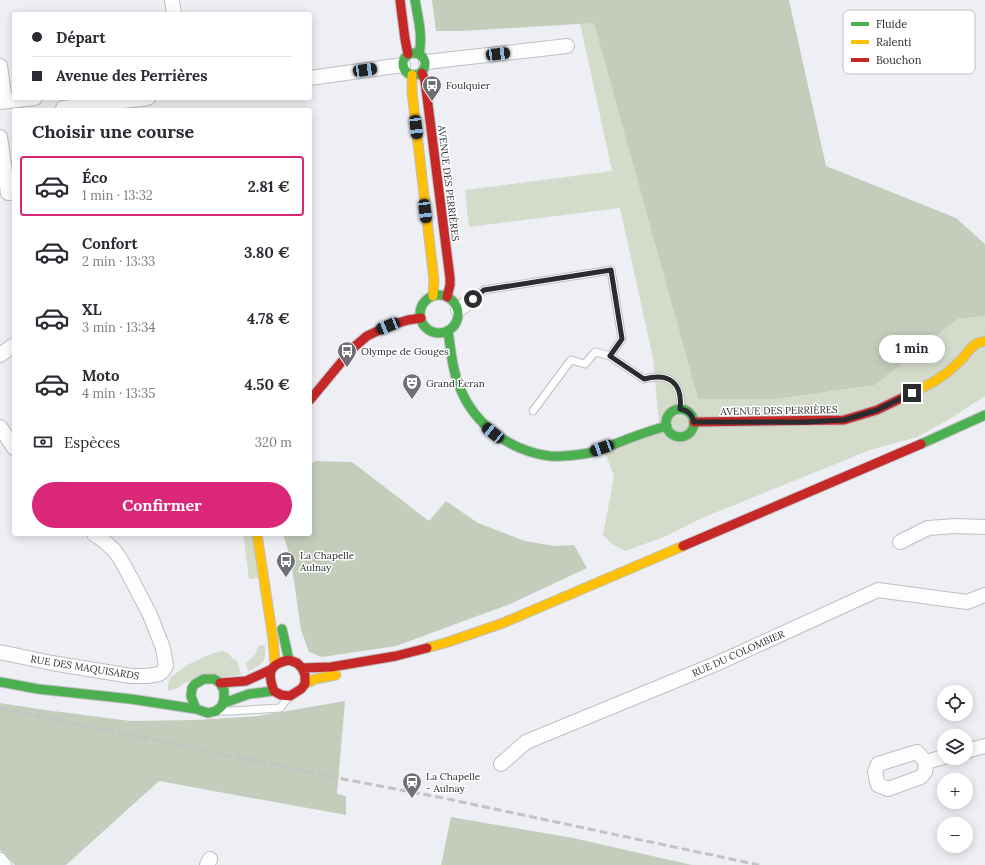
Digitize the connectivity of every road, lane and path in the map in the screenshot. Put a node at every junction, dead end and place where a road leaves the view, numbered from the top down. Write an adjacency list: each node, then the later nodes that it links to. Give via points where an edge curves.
1 (172, 0): 4 (street)
2 (400, 0): 7 (street)
3 (415, 0): 6 (street, AVENUE DES PERRIÈRES)
4 (174, 12)
5 (567, 46): 6 (street)
6 (422, 63): 7 (street, via 414,53); 7 (street, via 417,75); 17 (street, AVENUE DES PERRIÈRES, via 450,278)
7 (408, 65): 9 (street); 16 (street, via 434,280)
8 (0, 66): 12 (street)
9 (312, 78)
10 (18, 100): 12 (street)
11 (123, 100): 13 (street)
12 (2, 102)
13 (60, 105)
14 (0, 138): 15 (street, via 8,193)
15 (12, 192)
16 (433, 296): 17 (street); 20 (street, via 421,309)
17 (447, 297): 19 (street, via 454,302)
18 (473, 299): 19 (street); 25 (lane, via 484,290 611,270 622,339)
19 (458, 310): 21 (street, via 458,318)
20 (421, 318): 21 (street, via 431,331); 26 (street, via 388,326 367,336 353,348)
21 (448, 331): 32 (street, via 455,373 462,393 486,427 521,449 541,455 563,457 589,453)
22 (985, 340): 31 (street, AVENUE DES PERRIÈRES, via 977,343 948,372 935,381 867,414 844,420 805,422)
23 (12, 346): 24 (street)
24 (0, 355)
25 (610, 356): 28 (lane, via 644,379 661,376 672,381 677,386); 29 (lane, via 595,352 585,364 571,360)
26 (312, 398)
27 (979, 408): 34 (street)
28 (680, 409): 31 (street, via 691,414); 32 (street, via 669,414)
29 (534, 411)
30 (985, 415): 34 (street)
31 (694, 422): 32 (street, via 688,434 680,437 672,434)
32 (667, 426)
33 (0, 427): 35 (street)
34 (921, 444): 42 (street)
35 (12, 445)
36 (985, 527): 39 (street, via 928,528)
37 (96, 536): 43 (street, RUE DES MAQUISARDS, via 122,560 144,603 163,648 166,666 163,671 147,676 131,676)
38 (257, 536): 45 (street, via 273,639)
39 (900, 542)
40 (985, 595): 61 (street, RUE DU COLOMBIER, via 967,602 878,590 718,663 526,742)
41 (281, 622): 44 (street)
42 (503, 623): 46 (street, via 396,656 331,667); 49 (street, via 454,648 428,657 315,679)
43 (0, 652)
44 (289, 660): 45 (street); 46 (street, via 297,662)
45 (272, 667): 48 (street, via 246,681); 50 (street, via 269,678)
46 (302, 668): 49 (street)
47 (0, 682): 53 (street, via 38,689)
48 (220, 683): 54 (street, via 224,688); 55 (street, via 207,678 190,688)
49 (305, 684): 52 (street, via 296,694)
50 (274, 691): 52 (street); 54 (street, via 249,694)
51 (172, 696): 53 (street)
52 (290, 696): 56 (lane, via 280,708)
53 (131, 698): 55 (street)
54 (224, 703): 56 (street)
55 (196, 709): 56 (street, via 211,714)
56 (217, 711)
57 (985, 746): 58 (street)
58 (973, 749)
59 (937, 759): 60 (street)
60 (926, 762)
61 (501, 764)
62 (0, 860): 63 (street)
63 (4, 865)

